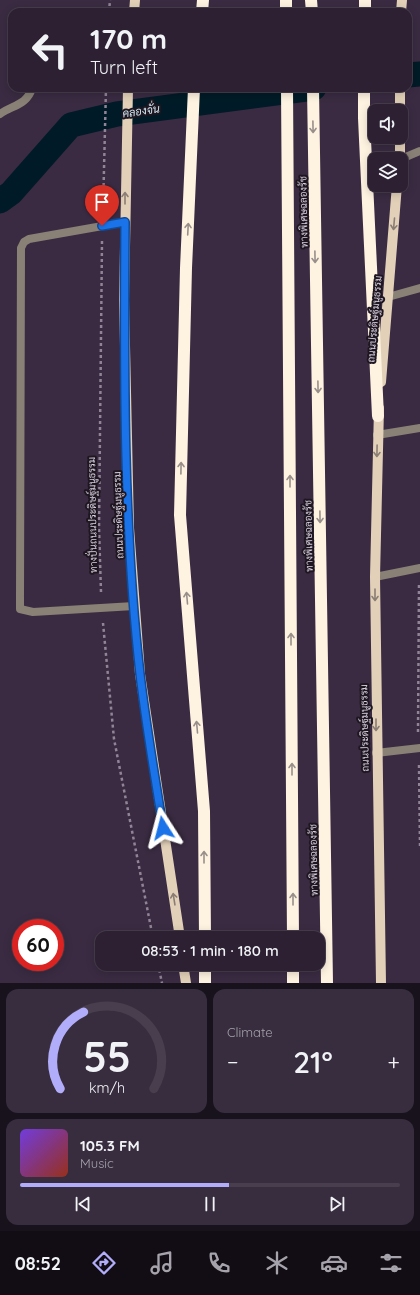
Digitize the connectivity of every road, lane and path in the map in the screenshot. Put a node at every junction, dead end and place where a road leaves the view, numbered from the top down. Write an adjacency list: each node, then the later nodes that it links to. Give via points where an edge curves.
1 (30, 92): 10 (street, via 23,104)
2 (106, 92): 15 (path, ทางปั่นถนนประดิษฐ์มนูธรรม)
3 (128, 92): 14 (main road, ถนนประดิษฐ์มนูธรรม, one-way to 3)
4 (194, 92): 30 (highway, one-way to 4, via 204,811 180,514 186,268)
5 (287, 92): 31 (highway, ทางพิเศษฉลองรัช, one-way to 5)
6 (313, 92): 40 (highway, ทางพิเศษฉลองรัช, one-way to 40)
7 (364, 92): 18 (highway)
8 (400, 92): 9 (main road)
9 (400, 104)
10 (0, 114)
11 (420, 151): 12 (street)
12 (408, 156)
13 (396, 192): 17 (main road, ถนนประดิษฐ์มนูธรรม, one-way to 17)
14 (125, 222): 15 (street); 23 (main road, ถนนประดิษฐ์มนูธรรม, via 125,375)
15 (102, 226): 24 (path, ทางปั่นถนนประดิษฐ์มนูธรรม, via 98,528); 24 (street, via 29,239 21,248 20,609 33,612)
16 (420, 288): 17 (street)
17 (388, 297): 18 (main road, ถนนประดิษฐ์มนูธรรม)
18 (378, 416): 20 (main road, ถนนประดิษฐ์มนูธรรม)
19 (420, 428): 20 (street)
20 (377, 435): 22 (main road, ถนนประดิษฐ์มนูธรรม, one-way to 22)
21 (420, 568): 22 (street); 25 (path)
22 (375, 577): 26 (main road, ถนนประดิษฐ์มนูธรรม, one-way to 26)
23 (134, 606): 24 (street); 29 (main road, ถนนประดิษฐ์มนูธรรม, one-way to 23, via 140,674)
24 (102, 608): 28 (path, ทางปั่นถนนประดิษฐ์มนูธรรม, via 114,739)
25 (419, 748): 26 (street); 27 (path)
26 (376, 753): 41 (main road, ถนนประดิษฐ์มนูธรรม)
27 (420, 846)
28 (152, 931)
29 (179, 931)
30 (205, 931)
31 (293, 931)
32 (159, 971): 36 (path)
33 (184, 971): 37 (main road)
34 (205, 971): 38 (highway)
35 (293, 971): 39 (highway)
36 (162, 983)
37 (186, 983)
38 (205, 983)
39 (293, 983)
40 (327, 983)
41 (381, 983)

